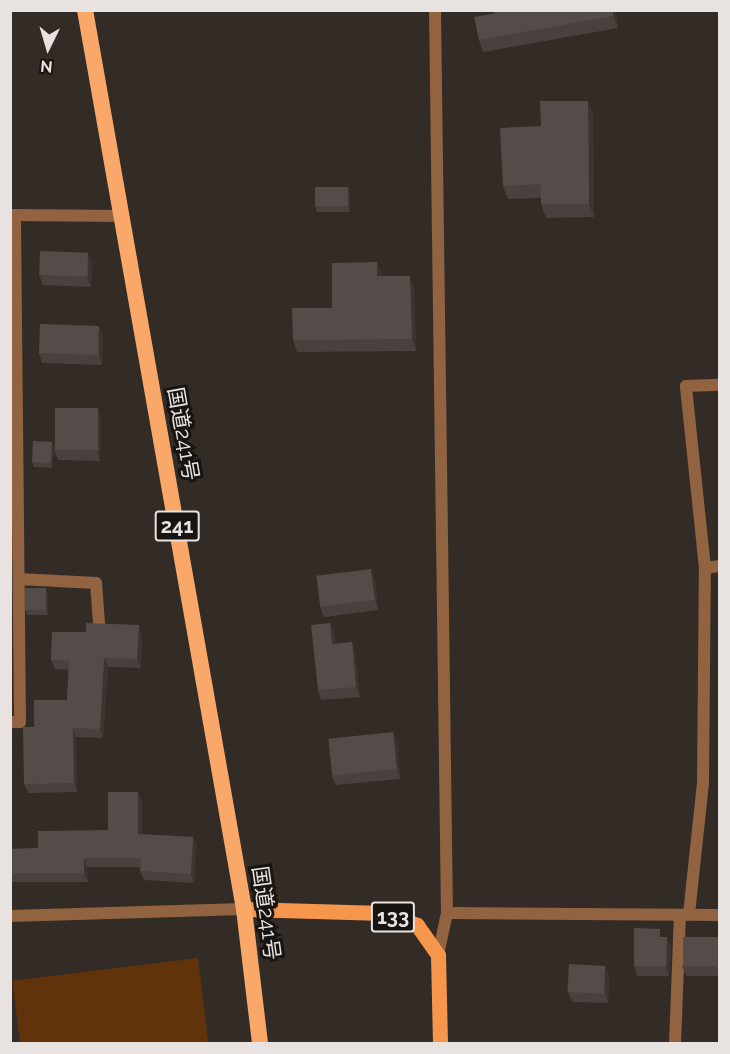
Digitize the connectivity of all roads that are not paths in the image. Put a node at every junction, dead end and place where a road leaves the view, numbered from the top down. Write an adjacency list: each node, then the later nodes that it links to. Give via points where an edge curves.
1 (85, 10): 4 (highway, 国道241号 / 241)
2 (435, 10): 12 (street)
3 (13, 215): 4 (street); 8 (street)
4 (122, 216): 11 (highway, 国道241号 / 241)
5 (720, 385): 7 (street, via 686,386)
6 (720, 566): 7 (street)
7 (705, 568): 13 (street, via 703,784)
8 (19, 579): 9 (street, via 96,583); 10 (street, via 20,722)
9 (99, 623)
10 (10, 722)
11 (244, 909): 15 (street); 16 (main road, 133, via 383,913 417,925); 17 (highway, 国道241号 / 241)
12 (447, 913): 13 (street); 16 (street)
13 (685, 914): 14 (street); 19 (street)
14 (720, 915)
15 (10, 916)
16 (438, 955): 18 (main road, 133)
17 (260, 1044)
18 (440, 1044)
19 (675, 1044)

